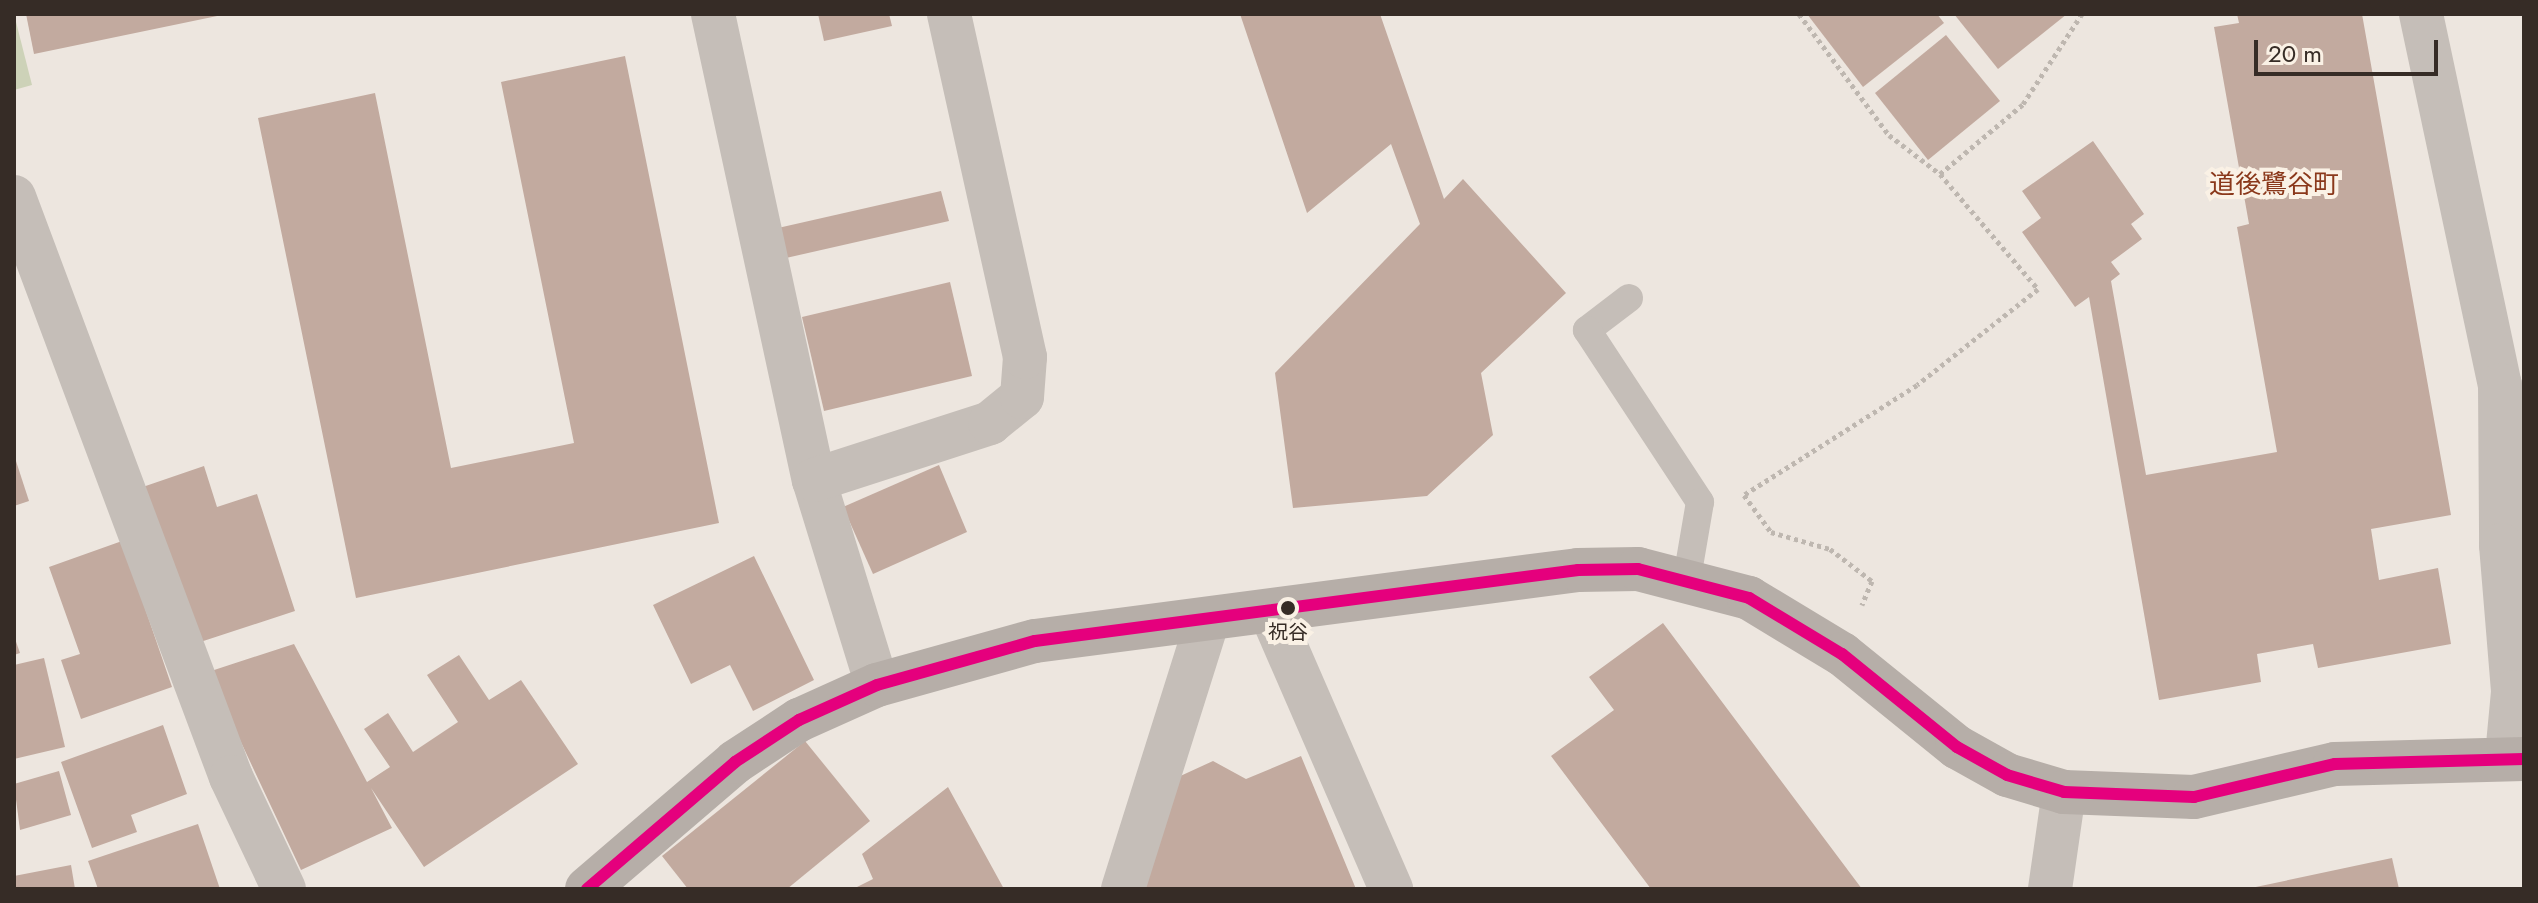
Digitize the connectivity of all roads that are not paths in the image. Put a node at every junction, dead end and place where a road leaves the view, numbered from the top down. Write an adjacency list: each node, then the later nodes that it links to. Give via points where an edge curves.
1 (713, 14): 6 (street)
2 (949, 14): 6 (street, via 1025,357 1022,397 990,423)
3 (2421, 14): 11 (street, via 2500,385 2501,545)
4 (14, 197): 13 (street, via 231,777)
5 (1629, 298): 7 (lane, via 1587,330 1700,502)
6 (814, 480): 10 (street)
7 (1687, 578): 8 (main road, via 1578,570); 12 (main road, via 1749,598 1842,654 1957,747 2007,775)
8 (1272, 615): 9 (main road); 16 (street)
9 (1207, 622): 10 (main road, via 1035,641); 15 (street)
10 (877, 685): 14 (main road, via 799,720 735,762)
11 (2516, 757): 12 (main road, via 2335,764 2194,797)
12 (2064, 792): 17 (street)
13 (284, 889)
14 (587, 889)
15 (1123, 889)
16 (1391, 889)
17 (2050, 889)

